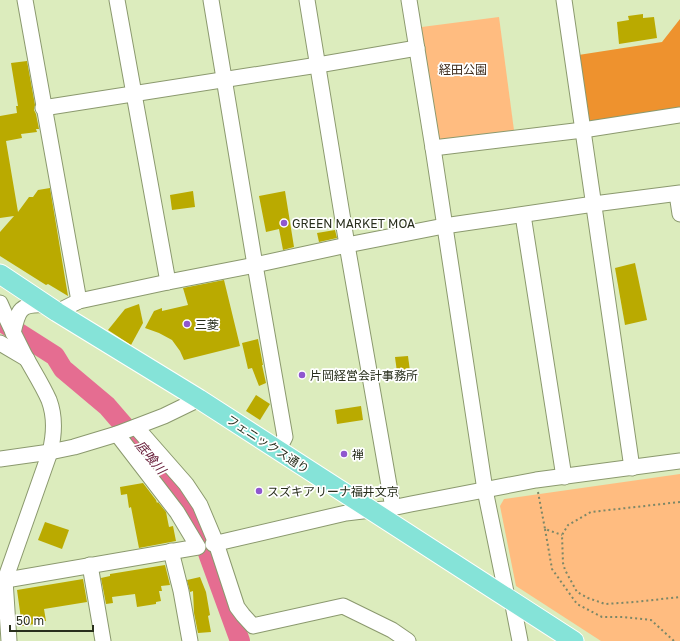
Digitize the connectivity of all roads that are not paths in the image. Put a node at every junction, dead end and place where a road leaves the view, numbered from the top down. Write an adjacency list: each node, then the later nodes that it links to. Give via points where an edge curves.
1 (25, 0): 11 (street)
2 (117, 0): 10 (street)
3 (211, 0): 9 (street)
4 (307, 0): 8 (street)
5 (409, 0): 7 (street)
6 (564, 0): 13 (street)
7 (417, 48): 8 (street); 14 (street)
8 (318, 65): 9 (street); 20 (street)
9 (225, 79): 10 (street); 21 (street)
10 (134, 94): 11 (street); 23 (street)
11 (43, 108): 24 (street)
12 (680, 115): 13 (street)
13 (583, 130): 14 (street); 16 (street)
14 (433, 148): 19 (street)
15 (678, 193): 16 (street); 17 (street)
16 (594, 204): 18 (street); 37 (street)
17 (680, 214)
18 (523, 215): 19 (street); 38 (street)
19 (444, 226): 20 (street); 39 (street)
20 (346, 245): 21 (street); 40 (street)
21 (255, 265): 23 (street); 33 (street, via 285,437)
22 (0, 274): 26 (main road, フェニックス通り)
23 (168, 282): 24 (street)
24 (79, 301): 26 (street)
25 (0, 303): 27 (street)
26 (51, 309): 27 (street, via 35,304 26,306 18,314); 30 (main road, フェニックス通り)
27 (13, 333): 29 (street)
28 (0, 343): 29 (street)
29 (26, 357): 34 (street, via 51,407 53,430)
30 (199, 399): 31 (street); 33 (main road, フェニックス通り)
31 (136, 427): 32 (street); 42 (street, via 186,484 200,505)
32 (117, 434): 34 (street); 43 (street, via 177,512 198,547)
33 (278, 451): 41 (main road, フェニックス通り)
34 (50, 452): 35 (street); 45 (street)
35 (0, 459)
36 (680, 461): 37 (street)
37 (632, 468): 38 (street)
38 (564, 476): 39 (street)
39 (485, 490): 40 (street); 46 (street)
40 (393, 508): 41 (street)
41 (371, 510): 42 (street, via 346,513); 46 (main road, フェニックス通り)
42 (215, 544): 51 (street, via 237,607 253,626 343,606 392,630)
43 (171, 551): 44 (street); 50 (street, via 182,591)
44 (90, 566): 45 (street); 49 (street)
45 (3, 581): 48 (street)
46 (509, 599): 47 (street); 52 (main road, フェニックス通り)
47 (516, 640)
48 (9, 641)
49 (103, 641)
50 (190, 641)
51 (408, 641)
52 (574, 641)

